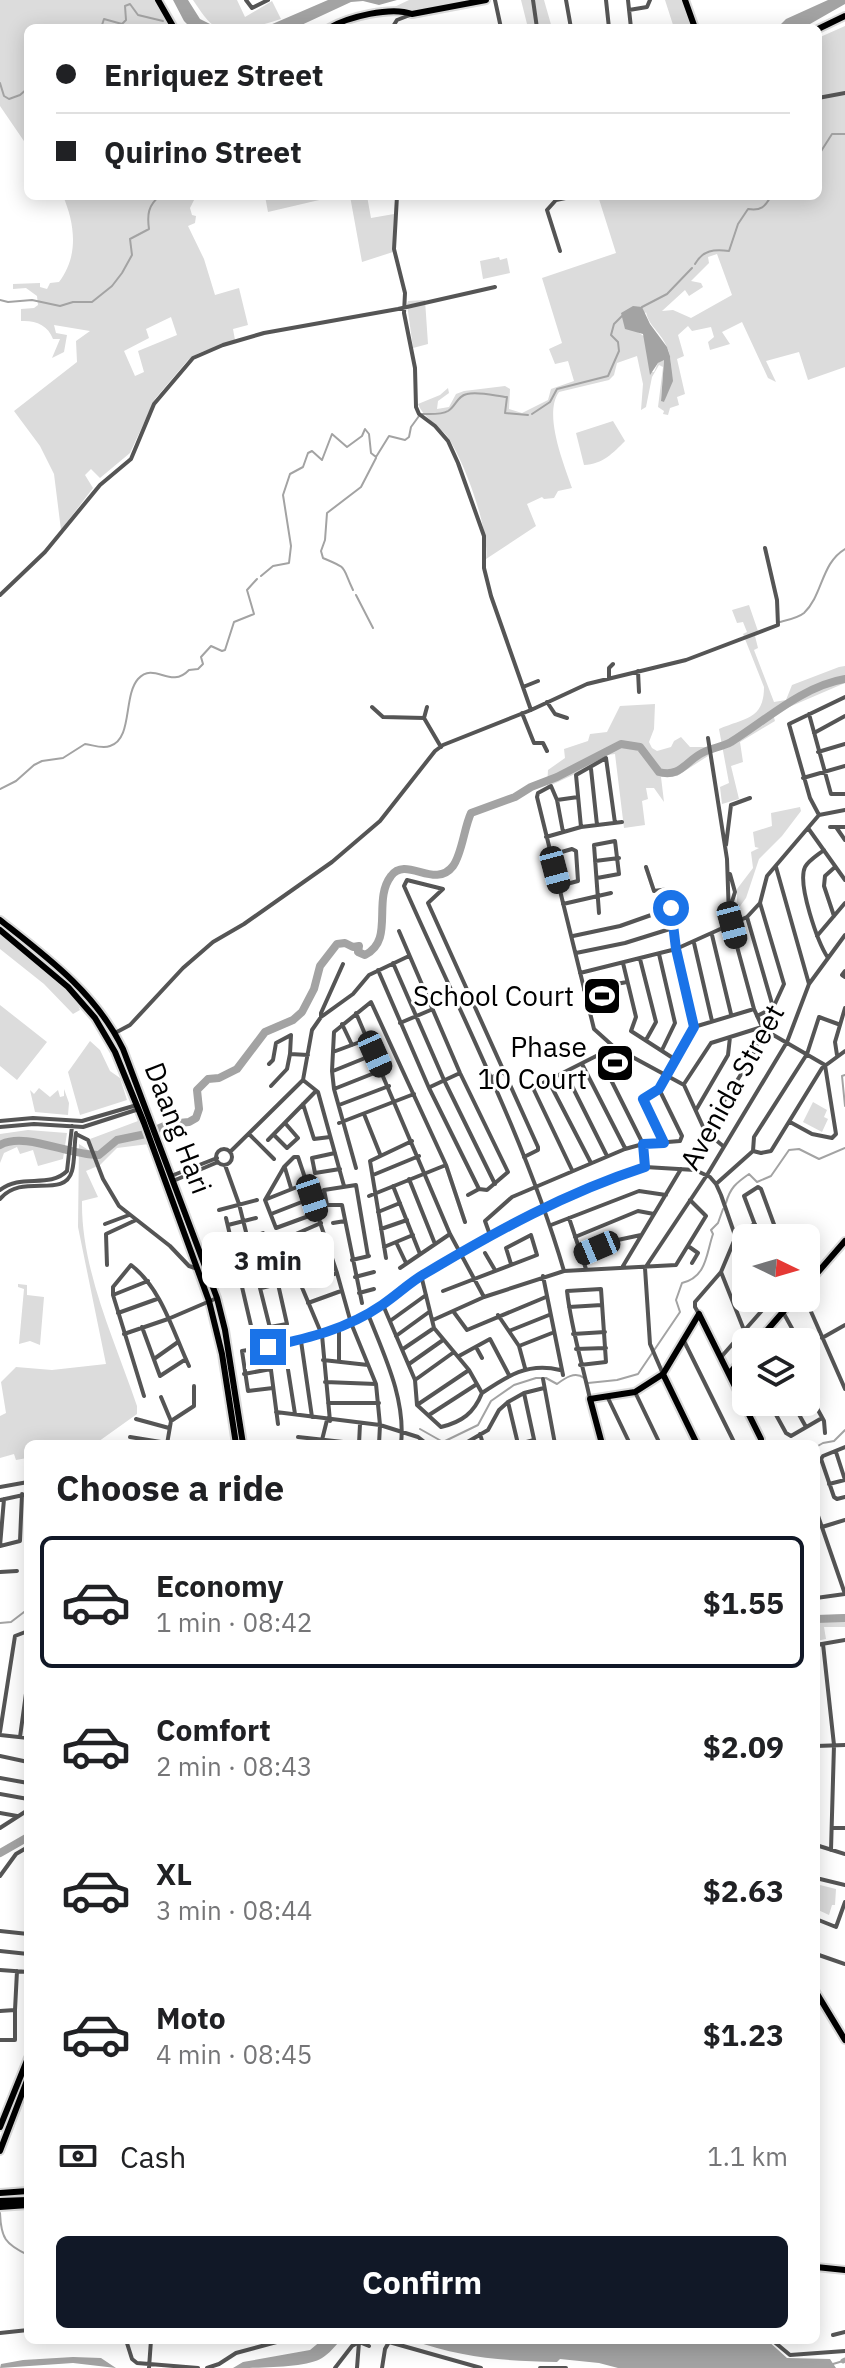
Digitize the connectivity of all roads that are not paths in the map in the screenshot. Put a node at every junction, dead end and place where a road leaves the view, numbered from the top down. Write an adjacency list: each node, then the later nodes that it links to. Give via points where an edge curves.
1 (158, 0): 15 (main road)
2 (246, 0): 3 (street, via 251,8)
3 (268, 0)
4 (486, 0): 13 (main road)
5 (495, 0): 18 (street)
6 (533, 0): 19 (street)
7 (566, 0): 20 (street)
8 (606, 0): 21 (street)
9 (628, 0): 12 (street)
10 (650, 0): 12 (street, via 645,8)
11 (685, 0): 23 (main road)
12 (629, 10): 22 (street)
13 (412, 14): 16 (main road, via 392,12); 17 (street)
14 (845, 16): 24 (main road)
15 (172, 24)
16 (338, 24)
17 (394, 24)
18 (500, 24)
19 (536, 24)
20 (570, 24)
21 (609, 24)
22 (631, 24)
23 (694, 24)
24 (822, 27)
25 (845, 93): 26 (street)
26 (822, 97)
27 (397, 200): 31 (street, via 394,249)
28 (556, 200): 29 (street, via 547,210)
29 (560, 251)
30 (495, 287): 31 (street)
31 (404, 306): 33 (street, via 264,333 193,358 154,404 131,459 100,485 45,552); 38 (street, via 416,407 448,441 458,463 484,536 491,596)
32 (765, 548): 35 (street, via 778,625 686,660)
33 (0, 595)
34 (613, 664): 36 (street)
35 (638, 671): 36 (street); 39 (street)
36 (609, 678): 41 (street)
37 (538, 681): 38 (street)
38 (523, 687): 44 (street)
39 (639, 692)
40 (845, 697): 46 (street)
41 (547, 702): 44 (street); 49 (street, via 555,714)
42 (372, 707): 48 (street, via 383,717)
43 (427, 707): 48 (street)
44 (531, 710): 45 (street)
45 (522, 713): 53 (street); 54 (street, via 534,743 543,743)
46 (809, 714): 50 (street); 59 (street, via 789,724)
47 (845, 716): 50 (street)
48 (424, 718): 53 (street)
49 (567, 718)
50 (814, 733): 55 (street)
51 (708, 738): 93 (street, via 727,859)
52 (845, 744): 55 (street)
53 (441, 747): 140 (street, via 380,821 332,862 213,942 130,1025)
54 (547, 751)
55 (818, 752): 58 (street)
56 (845, 766): 58 (street)
57 (591, 769): 61 (street, via 576,775); 67 (street, via 608,760); 68 (street)
58 (824, 773): 59 (street); 60 (street, via 831,794)
59 (803, 778): 65 (street)
60 (845, 794)
61 (578, 797): 63 (street); 69 (street)
62 (750, 798): 93 (street, via 729,808 726,845 735,896)
63 (557, 800): 72 (street); 73 (street, via 551,786 538,793)
64 (845, 810): 65 (street)
65 (819, 815): 71 (street)
66 (622, 822): 67 (street)
67 (615, 823): 68 (street)
68 (597, 825): 69 (street)
69 (581, 827): 72 (street)
70 (845, 827): 74 (street, via 833,827)
71 (808, 828): 75 (street); 80 (street)
72 (563, 832): 73 (street)
73 (546, 837): 76 (street)
74 (845, 840)
75 (824, 850): 81 (street); 105 (street, via 809,862 803,876)
76 (551, 855): 84 (street); 84 (street, via 576,851 578,881)
77 (619, 858): 78 (street); 78 (street, via 617,842 595,843); 82 (street, via 619,875)
78 (595, 861): 82 (street)
79 (646, 867): 88 (street, via 654,890 668,888)
80 (776, 867): 89 (street, via 767,876); 121 (street, Avenida Street)
81 (835, 867): 83 (street); 95 (street, via 823,883)
82 (597, 878): 86 (street)
83 (845, 880)
84 (559, 886): 91 (street)
85 (611, 893): 86 (street)
86 (597, 896): 91 (street); 94 (street)
87 (686, 898): 88 (street)
88 (670, 901): 92 (street)
89 (760, 903): 96 (street); 125 (street, via 784,984)
90 (845, 903): 95 (street)
91 (563, 904): 104 (street)
92 (671, 908): 99 (street); 104 (street)
93 (728, 912): 98 (street)
94 (599, 913)
95 (834, 916): 105 (street)
96 (747, 917): 98 (street); 125 (street)
97 (0, 920): 140 (main road, Daang Hari, via 70,977)
98 (732, 925): 102 (street); 128 (street)
99 (673, 928): 107 (street); 108 (street)
100 (0, 930): 181 (main road, Daang Hari, via 55,975 95,1018)
101 (399, 931): 110 (street)
102 (712, 935): 106 (street); 130 (street)
103 (845, 935): 111 (street)
104 (573, 936): 108 (street)
105 (817, 936): 111 (street)
106 (694, 943): 107 (street); 134 (street)
107 (676, 949): 109 (street); 138 (street)
108 (576, 953): 118 (street)
109 (659, 954): 112 (street); 147 (street, via 675,1023)
110 (409, 956): 113 (street); 127 (street)
111 (828, 958): 121 (street)
112 (640, 959): 114 (street); 143 (street, via 656,1022)
113 (393, 963): 116 (street); 131 (street)
114 (623, 963): 118 (street); 120 (street)
115 (343, 964): 133 (street)
116 (378, 970): 133 (street); 135 (street)
117 (845, 971): 119 (street)
118 (580, 973): 122 (street)
119 (845, 977)
120 (627, 982): 122 (street); 143 (street, via 636,1018 631,1031)
121 (809, 984): 144 (street, Avenida Street)
122 (584, 990): 146 (street, via 594,1029)
123 (469, 993): 124 (street); 124 (street, via 428,903 442,888 408,880 404,884); 162 (street)
124 (454, 999): 166 (street)
125 (773, 1008): 132 (street)
126 (845, 1008): 137 (street)
127 (433, 1009): 131 (street); 164 (street)
128 (754, 1009): 130 (street); 132 (street)
129 (356, 1013): 136 (street); 142 (street); 177 (street, via 373,1004)
130 (731, 1015): 134 (street)
131 (416, 1016): 135 (street); 168 (street)
132 (757, 1016): 139 (street)
133 (321, 1017): 153 (street, via 312,1030)
134 (712, 1021): 138 (street)
135 (400, 1023): 173 (street)
136 (342, 1024): 145 (street); 149 (street, via 334,1032)
137 (838, 1024): 152 (street, via 819,1017); 154 (street)
138 (694, 1027): 156 (street)
139 (762, 1028): 141 (street); 144 (street); 190 (street, via 752,1057)
140 (115, 1033): 181 (main road, Daang Hari)
141 (730, 1037): 170 (street, via 711,1043); 182 (street, via 728,1055)
142 (368, 1039): 145 (street); 151 (street)
143 (646, 1040): 147 (street)
144 (787, 1042): 152 (street); 198 (street, Avenida Street)
145 (352, 1045): 149 (street)
146 (614, 1047): 155 (street); 165 (street)
147 (662, 1050): 156 (street)
148 (845, 1051): 154 (street)
149 (333, 1053): 161 (street)
150 (290, 1054): 153 (street); 157 (street, via 291,1035 276,1043); 171 (street, via 287,1069)
151 (375, 1054): 160 (street); 161 (street)
152 (807, 1054): 159 (street); 200 (street, via 754,1137)
153 (308, 1055): 167 (street)
154 (837, 1055): 159 (street)
155 (599, 1056): 158 (street); 197 (street)
156 (676, 1060): 165 (street)
157 (269, 1064)
158 (582, 1064): 163 (street); 199 (street)
159 (825, 1065): 186 (street); 186 (street, via 835,1137 812,1134)
160 (382, 1070): 172 (street); 174 (street)
161 (332, 1071): 174 (street)
162 (505, 1072): 166 (street); 206 (street, via 539,1148)
163 (565, 1072): 169 (street); 205 (street)
164 (460, 1073): 168 (street); 225 (street, via 508,1175)
165 (666, 1077): 170 (street); 175 (street)
166 (489, 1078): 206 (street)
167 (303, 1080): 176 (street); 191 (street)
168 (444, 1080): 173 (street); 225 (street)
169 (548, 1080): 209 (street); 218 (street, via 534,1091)
170 (684, 1085): 182 (street)
171 (271, 1086)
172 (389, 1086): 178 (street); 180 (street)
173 (429, 1088): 231 (street)
174 (334, 1089): 180 (street)
175 (659, 1089): 196 (street, via 644,1098); 196 (street, via 682,1136)
176 (316, 1091): 179 (street); 193 (street)
177 (414, 1094): 178 (street); 211 (street)
178 (396, 1102): 183 (street); 195 (street)
179 (303, 1104): 187 (street); 193 (street, via 315,1139)
180 (339, 1105): 185 (street)
181 (139, 1106): 189 (street); 222 (main road, Daang Hari)
182 (695, 1111): 190 (street)
183 (364, 1114): 185 (street); 203 (street)
184 (0, 1121): 189 (street, via 33,1118)
185 (342, 1122): 215 (street)
186 (790, 1122): 200 (street, via 771,1151)
187 (285, 1123): 192 (street); 192 (street, via 298,1138 287,1148)
188 (0, 1127): 189 (street, via 34,1124)
189 (74, 1130): 212 (street); 250 (street, via 86,1137 110,1194)
190 (705, 1131): 198 (street)
191 (249, 1134): 201 (street); 207 (street)
192 (273, 1135): 194 (street)
193 (330, 1137): 202 (street)
194 (268, 1140)
195 (412, 1141): 203 (street); 204 (street)
196 (664, 1143): 197 (street)
197 (643, 1144): 199 (street); 214 (street)
198 (723, 1146): 220 (street, Avenida Street)
199 (625, 1149): 205 (street)
200 (753, 1151): 226 (street)
201 (230, 1152): 208 (street, via 222,1150); 210 (street, via 232,1159)
202 (335, 1153): 216 (street); 216 (street, via 312,1158 318,1174)
203 (380, 1154): 221 (street, via 371,1159)
204 (419, 1156): 219 (street); 221 (street)
205 (607, 1156): 209 (street)
206 (524, 1157): 229 (street)
207 (274, 1159)
208 (218, 1160): 210 (street); 222 (street)
209 (591, 1163): 218 (street)
210 (225, 1165): 243 (street)
211 (446, 1165): 219 (street); 258 (street)
212 (70, 1167): 232 (street, via 58,1178 18,1180); 238 (street, via 72,1172 59,1185 14,1187)
213 (284, 1167): 224 (street, via 298,1157); 230 (street); 240 (street)
214 (645, 1167): 217 (street); 244 (street)
215 (356, 1168)
216 (340, 1169): 227 (street)
217 (681, 1169): 220 (street); 235 (street)
218 (573, 1170): 229 (street)
219 (426, 1172): 223 (street); 269 (street)
220 (707, 1175): 226 (street); 241 (street, Avenida Street)
221 (373, 1176): 233 (street)
222 (169, 1179): 300 (main road, Daang Hari); 328 (main road, Daang Hari)
223 (409, 1179): 228 (street); 279 (street)
224 (307, 1183): 230 (street); 237 (street)
225 (495, 1184): 231 (street)
226 (716, 1184): 267 (street)
227 (344, 1186): 256 (street, via 323,1192 327,1205 342,1205); 291 (street, via 356,1185 369,1256)
228 (393, 1186): 233 (street); 242 (street)
229 (535, 1186): 244 (street); 271 (street, via 486,1219)
230 (291, 1188): 240 (street)
231 (479, 1189): 234 (street)
232 (0, 1190)
233 (375, 1194): 236 (street); 246 (street)
234 (468, 1195)
235 (666, 1195): 249 (street); 253 (street, via 640,1190)
236 (369, 1196)
237 (312, 1198): 247 (street); 248 (street)
238 (0, 1199)
239 (257, 1200): 243 (street)
240 (265, 1200): 248 (street)
241 (690, 1200): 280 (street, via 706,1216); 299 (street, Avenida Street)
242 (400, 1203): 246 (street); 255 (street)
243 (239, 1204): 245 (street); 257 (street)
244 (543, 1206): 265 (street); 271 (street)
245 (219, 1210)
246 (378, 1212): 266 (street)
247 (317, 1213): 248 (street, via 278,1228); 259 (street)
248 (271, 1214)
249 (654, 1214): 272 (street); 273 (street, via 638,1211)
250 (129, 1215): 254 (street); 261 (street)
251 (226, 1218): 264 (street)
252 (256, 1218): 257 (street)
253 (569, 1218): 265 (street); 273 (street)
254 (136, 1220): 295 (street, via 106,1234); 300 (street)
255 (407, 1220): 266 (street); 270 (street)
256 (345, 1221): 260 (street); 291 (street)
257 (243, 1222): 264 (street); 274 (street)
258 (465, 1222)
259 (321, 1223): 275 (street); 288 (street, via 282,1240)
260 (333, 1223)
261 (105, 1224)
262 (755, 1224): 263 (street, via 744,1194 759,1188)
263 (773, 1224)
264 (228, 1225): 352 (street, via 252,1330)
265 (551, 1226): 306 (street)
266 (381, 1229): 281 (street)
267 (732, 1230)
268 (263, 1233): 274 (street)
269 (450, 1234): 279 (street); 283 (street)
270 (413, 1235): 277 (street); 286 (street)
271 (490, 1235): 283 (street)
272 (641, 1235): 287 (street); 298 (street)
273 (575, 1237): 287 (street)
274 (247, 1239): 285 (street)
275 (326, 1241): 288 (street); 289 (street)
276 (845, 1241): 304 (main road)
277 (396, 1242): 281 (street); 292 (street)
278 (732, 1242): 308 (street)
279 (435, 1244): 286 (street)
280 (688, 1246): 293 (street, via 698,1253); 299 (street, via 676,1265)
281 (384, 1247): 290 (street)
282 (270, 1250): 285 (street)
283 (462, 1252): 310 (street); 313 (street)
284 (485, 1253): 302 (street)
285 (252, 1254): 301 (street)
286 (420, 1254): 292 (street)
287 (582, 1254): 303 (street)
288 (288, 1256): 305 (street)
289 (332, 1257): 305 (street); 309 (street)
290 (386, 1258)
291 (352, 1260): 312 (street)
292 (406, 1263): 297 (street)
293 (692, 1263)
294 (511, 1264): 294 (street, via 506,1248 530,1234 537,1255); 302 (street)
295 (107, 1265)
296 (275, 1265): 301 (street)
297 (400, 1268)
298 (622, 1268): 299 (street); 303 (street)
299 (645, 1268): 396 (street, via 653,1350)
300 (198, 1269): 328 (main road, Daang Hari)
301 (256, 1269): 316 (street)
302 (495, 1270): 313 (street)
303 (587, 1270): 306 (street)
304 (820, 1270)
305 (294, 1271): 315 (street)
306 (564, 1271): 311 (street)
307 (374, 1272): 312 (street)
308 (721, 1272): 343 (street, via 695,1302); 355 (street)
309 (337, 1273): 315 (street); 318 (street)
310 (421, 1275): 323 (street); 331 (street)
311 (543, 1276): 325 (street); 326 (street)
312 (355, 1277): 320 (street)
313 (475, 1278): 319 (street); 325 (street)
314 (148, 1281): 322 (street); 322 (street, via 131,1265 112,1287); 327 (street)
315 (301, 1287): 329 (street)
316 (261, 1288): 324 (street, via 277,1283); 352 (street)
317 (374, 1289): 320 (street)
318 (341, 1291): 329 (street); 349 (street)
319 (443, 1291)
320 (359, 1293): 330 (street)
321 (288, 1294): 324 (street)
322 (113, 1295): 341 (street)
323 (426, 1295): 337 (street); 348 (street)
324 (281, 1296): 336 (street)
325 (484, 1297): 335 (street)
326 (546, 1297): 344 (street); 345 (street)
327 (158, 1299): 341 (street); 346 (street)
328 (213, 1299): 346 (street); 443 (main road, Daang Hari); 444 (main road, Daang Hari, via 225,1330)
329 (308, 1303): 364 (street)
330 (362, 1303)
331 (383, 1305): 342 (street); 348 (street)
332 (602, 1305): 333 (street); 333 (street, via 601,1289 567,1290); 360 (street)
333 (568, 1307): 363 (street)
334 (292, 1310): 336 (street)
335 (453, 1311): 344 (street, via 466,1330); 347 (street)
336 (285, 1312): 352 (street, via 287,1324)
337 (429, 1312): 347 (street); 365 (street)
338 (760, 1312): 356 (street)
339 (783, 1312): 357 (main road); 358 (street)
340 (811, 1312): 366 (street)
341 (118, 1313): 362 (street)
342 (368, 1314): 349 (street); 435 (street, via 394,1381)
343 (699, 1314): 369 (main road); 381 (main road)
344 (498, 1315): 359 (street)
345 (549, 1315): 359 (street); 361 (street)
346 (168, 1319): 351 (street); 370 (street)
347 (433, 1320): 354 (street)
348 (390, 1321): 365 (street)
349 (351, 1323): 353 (street); 387 (street)
350 (845, 1325): 366 (street)
351 (142, 1327): 362 (street); 383 (street)
352 (270, 1328)
353 (339, 1328): 364 (street); 386 (street)
354 (434, 1328): 367 (street); 378 (street)
355 (743, 1328)
356 (746, 1328)
357 (770, 1328)
358 (792, 1328)
359 (509, 1331): 373 (street)
360 (605, 1332): 363 (street); 376 (street)
361 (552, 1333): 373 (street); 391 (street, via 561,1373)
362 (124, 1334): 411 (street)
363 (573, 1334): 377 (street)
364 (322, 1335): 368 (street); 385 (street)
365 (396, 1336): 378 (street)
366 (822, 1338): 407 (street)
367 (443, 1340): 379 (street); 388 (street)
368 (301, 1341): 371 (street); 425 (street)
369 (684, 1341): 396 (main road); 460 (street)
370 (178, 1342): 383 (street); 384 (street)
371 (284, 1344): 374 (street); 420 (street)
372 (732, 1344): 381 (street)
373 (519, 1346): 391 (street)
374 (268, 1347): 392 (street); 395 (street, via 244,1351)
375 (476, 1347): 380 (street); 382 (street); 398 (street, via 490,1339)
376 (606, 1348): 377 (street); 389 (street, via 606,1363)
377 (576, 1349): 389 (street)
378 (402, 1350): 388 (street)
379 (454, 1352): 380 (street); 400 (street)
380 (459, 1357): 393 (street)
381 (721, 1357): 397 (main road)
382 (482, 1358)
383 (154, 1359): 384 (street, via 160,1376)
384 (186, 1359): 390 (street)
385 (322, 1359): 386 (street); 401 (street)
386 (339, 1363): 387 (street)
387 (368, 1365): 402 (street)
388 (408, 1365): 400 (street)
389 (580, 1365): 414 (street)
390 (189, 1366)
391 (525, 1368): 398 (street)
392 (271, 1369): 395 (street); 405 (street)
393 (469, 1370): 403 (street); 418 (street)
394 (732, 1370): 397 (main road)
395 (244, 1374): 405 (street, via 248,1392)
396 (663, 1374): 408 (main road); 459 (main road)
397 (729, 1374): 461 (main road)
398 (509, 1375): 409 (street)
399 (543, 1379): 406 (street)
400 (415, 1380): 418 (street)
401 (325, 1382): 402 (street); 416 (street)
402 (376, 1384): 417 (street)
403 (477, 1384): 409 (street); 422 (street)
404 (194, 1386): 428 (street, via 193,1407)
405 (273, 1388): 419 (street)
406 (544, 1388): 410 (street); 455 (street)
407 (845, 1389)
408 (635, 1392): 412 (main road); 458 (street)
409 (482, 1393): 422 (street, via 468,1416 444,1427)
410 (524, 1393): 415 (street); 454 (street)
411 (144, 1396)
412 (607, 1396): 414 (main road); 457 (street)
413 (161, 1397): 428 (street)
414 (590, 1399): 456 (main road)
415 (508, 1402): 437 (street); 453 (street)
416 (328, 1403): 417 (street); 429 (street)
417 (379, 1403): 432 (street)
418 (417, 1405): 422 (street)
419 (276, 1412): 420 (street); 430 (street)
420 (295, 1414): 425 (street)
421 (820, 1414): 426 (street)
422 (428, 1416)
423 (777, 1416): 433 (street, via 791,1436)
424 (800, 1416): 433 (street)
425 (312, 1417): 429 (street)
426 (822, 1418): 433 (street); 436 (street)
427 (136, 1419): 434 (street)
428 (171, 1421): 434 (street)
429 (329, 1421): 431 (street); 446 (street)
430 (278, 1424)
431 (360, 1424): 432 (street); 447 (street)
432 (380, 1425): 435 (street); 448 (street)
433 (806, 1427)
434 (169, 1428): 442 (street)
435 (402, 1433): 440 (street); 449 (street)
436 (825, 1433)
437 (480, 1434): 451 (street); 452 (street)
438 (130, 1437): 441 (street)
439 (298, 1437): 445 (street)
440 (418, 1437): 450 (street)
441 (146, 1440)
442 (168, 1440)
443 (235, 1440)
444 (242, 1440)
445 (312, 1440)
446 (323, 1440)
447 (359, 1440)
448 (379, 1440)
449 (401, 1440)
450 (422, 1440)
451 (470, 1440)
452 (482, 1440)
453 (517, 1440)
454 (535, 1440)
455 (554, 1440)
456 (601, 1440)
457 (628, 1440)
458 (658, 1440)
459 (695, 1440)
460 (733, 1440)
461 (761, 1440)
462 (845, 1447): 463 (street)
463 (836, 1452): 464 (street); 466 (street, via 821,1457)
464 (845, 1480): 466 (street)
465 (24, 1483): 467 (street)
466 (829, 1484): 469 (street, via 835,1498)
467 (0, 1487)
468 (24, 1494): 470 (street)
469 (845, 1497)
470 (2, 1500): 475 (street)
471 (24, 1501): 475 (street, via 18,1542)
472 (845, 1520): 474 (street)
473 (820, 1521): 474 (street)
474 (822, 1527): 478 (street)
475 (0, 1546)
476 (17, 1571): 477 (street)
477 (0, 1572)
478 (845, 1594): 479 (street)
479 (820, 1598)
480 (24, 1632): 484 (street, via 16,1634)
481 (845, 1640): 483 (street)
482 (820, 1644): 483 (street)
483 (823, 1644): 490 (street)
484 (3, 1696): 486 (street)
485 (24, 1708): 488 (street)
486 (2, 1716): 487 (street)
487 (0, 1734): 488 (street)
488 (20, 1737): 489 (street)
489 (24, 1738)
490 (834, 1745): 491 (street); 492 (street); 503 (street)
491 (845, 1745)
492 (820, 1746)
493 (0, 1756): 494 (street)
494 (24, 1761)
495 (0, 1778): 496 (street)
496 (24, 1782)
497 (0, 1794): 498 (street)
498 (24, 1798)
499 (0, 1813): 501 (street)
500 (24, 1813): 501 (street)
501 (20, 1816): 502 (street)
502 (0, 1828)
503 (832, 1828): 504 (street); 507 (street)
504 (845, 1828)
505 (820, 1846): 507 (street)
506 (24, 1849): 509 (street)
507 (831, 1850): 508 (street)
508 (845, 1854)
509 (0, 1876)
510 (820, 1879): 511 (street)
511 (845, 1885)
512 (845, 1902): 513 (street, via 836,1927)
513 (820, 1921)
514 (0, 1931): 515 (street)
515 (24, 1934)
516 (0, 1951): 517 (street)
517 (24, 1954)
518 (820, 1955): 519 (street)
519 (845, 1964)
520 (0, 1970): 521 (street)
521 (17, 1971): 522 (street); 524 (street)
522 (24, 1972)
523 (820, 1998): 527 (main road)
524 (15, 2010): 525 (street); 528 (street, via 15,2040)
525 (0, 2011)
526 (845, 2022): 527 (street)
527 (838, 2026): 529 (main road)
528 (0, 2040)
529 (845, 2040)
530 (24, 2079): 531 (main road)
531 (4, 2123): 532 (main road)
532 (3, 2135): 533 (main road)
533 (0, 2151)
534 (2, 2197): 535 (main road); 536 (main road)
535 (24, 2198)
536 (24, 2198)
537 (820, 2267): 538 (main road)
538 (845, 2270)
539 (24, 2330): 541 (street)
540 (845, 2332): 542 (street)
541 (0, 2333)
542 (833, 2335)
543 (127, 2344): 554 (street, via 132,2359)
544 (151, 2344): 554 (street)
545 (269, 2344): 558 (street)
546 (356, 2344): 559 (street)
547 (359, 2344): 560 (street)
548 (364, 2344): 552 (street)
549 (388, 2344): 561 (street)
550 (395, 2344): 555 (street)
551 (777, 2344): 553 (street, via 790,2355)
552 (369, 2346)
553 (845, 2351)
554 (149, 2366): 557 (street)
555 (465, 2366): 562 (street)
556 (556, 2367): 563 (street); 564 (street)
557 (198, 2368)
558 (207, 2368)
559 (335, 2368)
560 (357, 2368)
561 (382, 2368)
562 (481, 2368)
563 (540, 2368)
564 (566, 2368)

